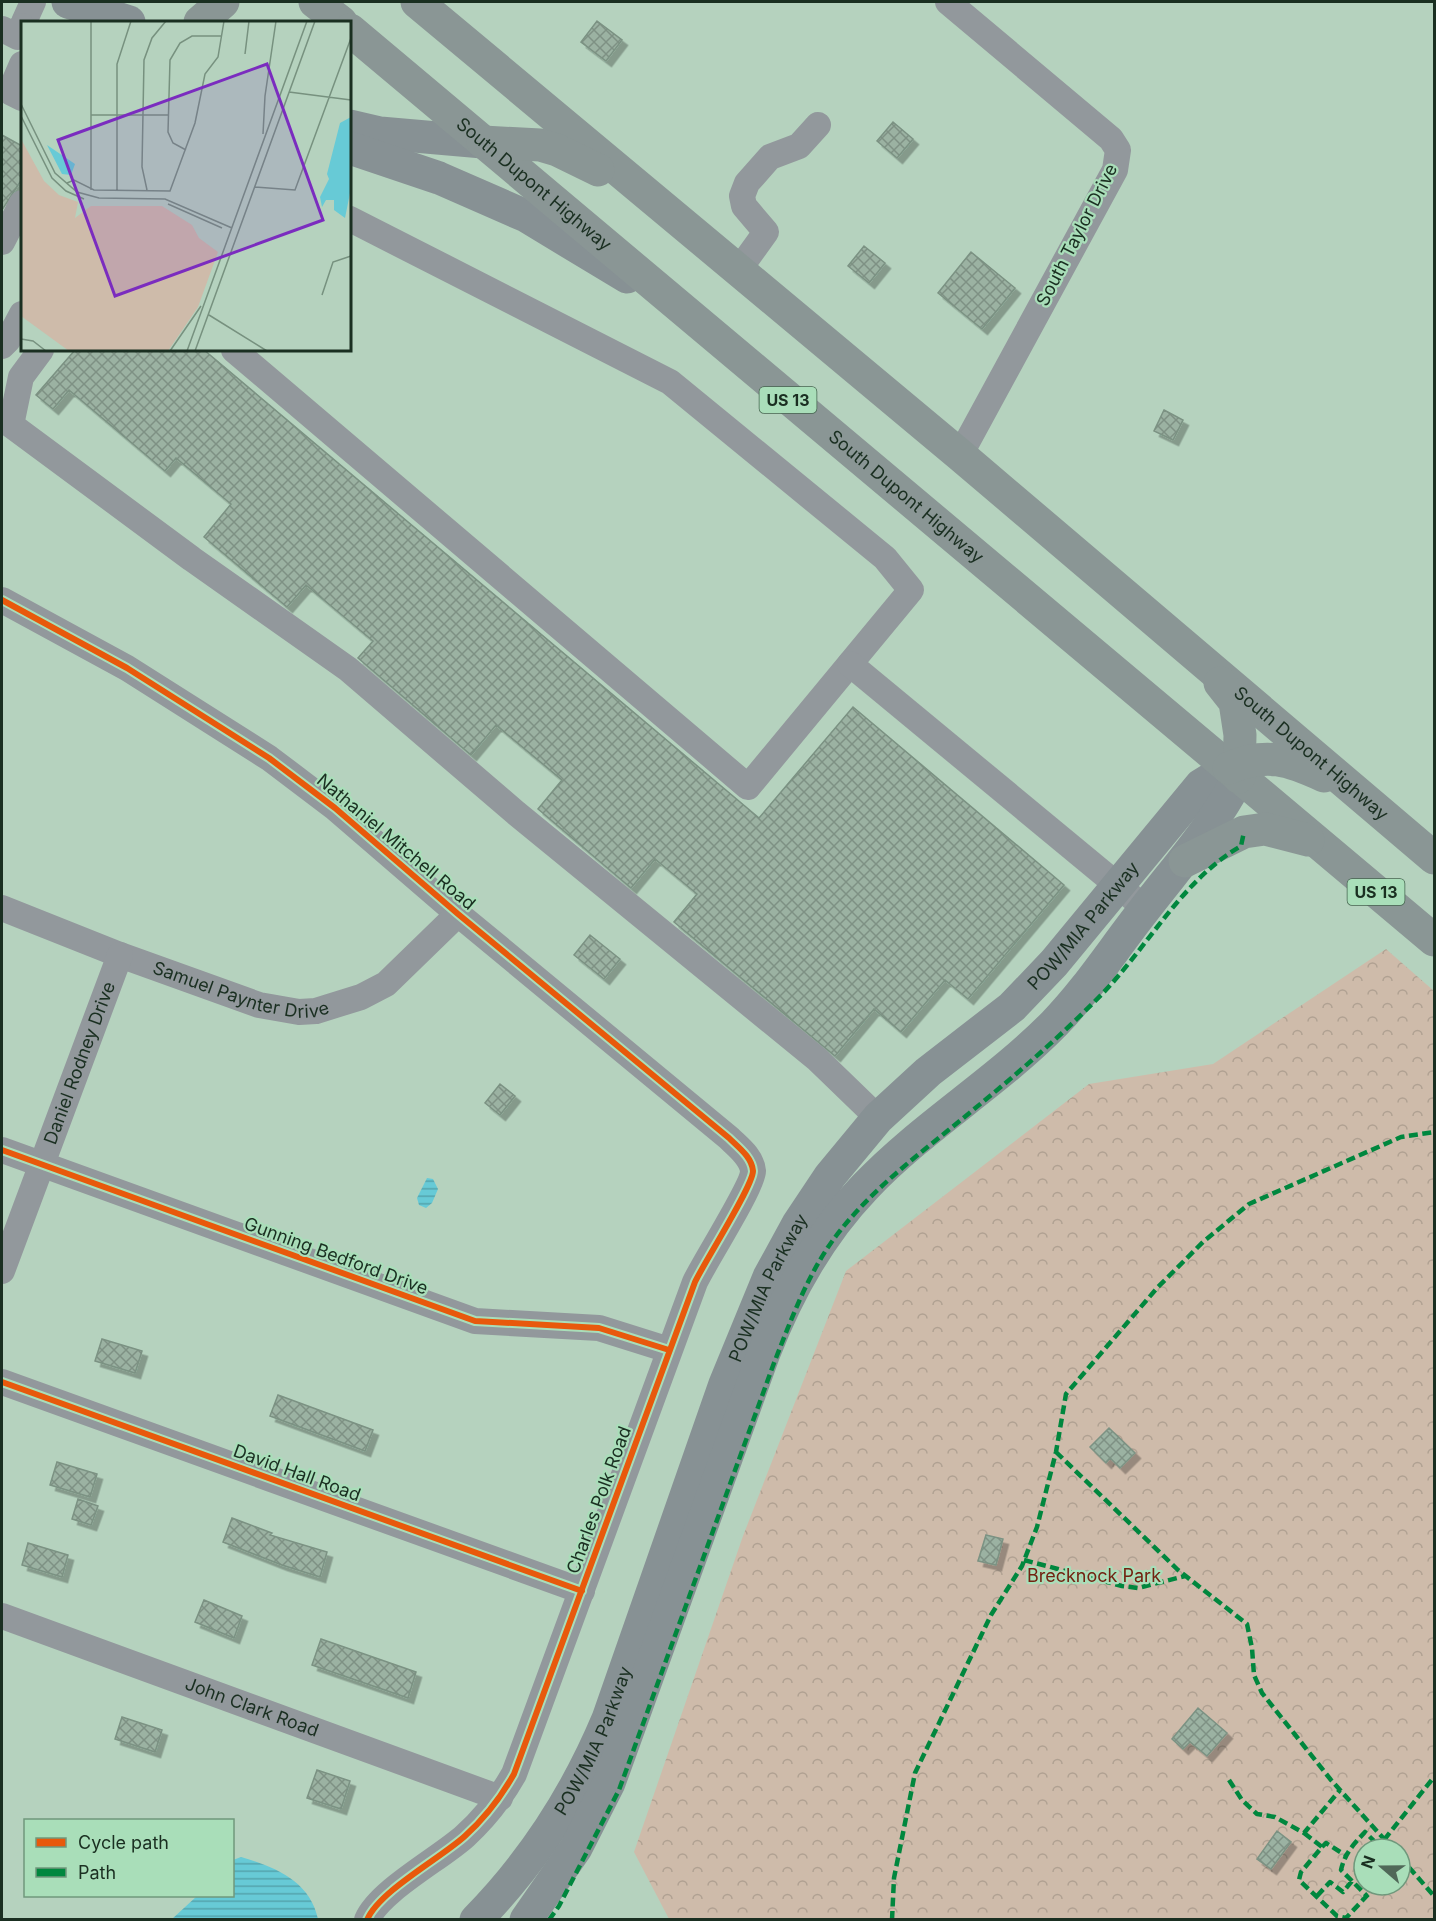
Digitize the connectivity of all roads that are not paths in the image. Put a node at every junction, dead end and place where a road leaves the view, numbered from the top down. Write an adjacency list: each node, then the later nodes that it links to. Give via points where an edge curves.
1 (33, 2): 6 (street)
2 (67, 2): 7 (main road); 8 (main road)
3 (315, 2): 9 (highway)
4 (417, 2): 18 (highway, South Dupont Highway)
5 (948, 2): 27 (street, South Taylor Drive, via 1111,139 1118,150 1115,170)
6 (24, 21)
7 (95, 21)
8 (126, 21)
9 (339, 21)
10 (351, 31): 15 (highway, South Dupont Highway / US 13)
11 (21, 66): 12 (street, via 10,92)
12 (21, 98)
13 (818, 125): 21 (street, via 799,146 770,157 747,183 742,196 744,206 766,232)
14 (351, 126): 15 (main road, via 380,133)
15 (483, 142): 18 (highway, via 540,145 557,150); 23 (highway, South Dupont Highway / US 13)
16 (351, 148): 23 (main road, via 439,178 526,216 598,257)
17 (21, 205): 20 (street)
18 (664, 209): 21 (highway, South Dupont Highway)
19 (351, 220): 30 (street, via 670,382 885,558 911,590)
20 (2, 242)
21 (738, 271): 27 (highway, South Dupont Highway)
22 (21, 316): 24 (street)
23 (695, 322): 31 (highway, South Dupont Highway / US 13)
24 (4, 341)
25 (40, 351): 42 (street, via 21,377 11,425 348,669 516,813 817,1059)
26 (235, 351): 30 (street, via 748,787)
27 (960, 455): 29 (highway, South Dupont Highway)
28 (2, 600): 39 (street, Nathaniel Mitchell Road, via 127,668 269,758 335,808)
29 (1202, 660): 31 (highway, via 1235,702 1240,735); 32 (highway, South Dupont Highway)
30 (850, 663): 36 (street)
31 (1236, 769): 32 (highway, via 1274,758 1293,762); 33 (highway, South Dupont Highway / US 13); 35 (main road, POW/MIA Parkway, via 1218,816); 36 (main road, POW/MIA Parkway, via 1201,785)
32 (1353, 789): 34 (highway, South Dupont Highway)
33 (1318, 843): 35 (highway, via 1265,829 1244,832); 40 (highway, South Dupont Highway / US 13)
34 (1434, 858)
35 (1185, 861): 38 (main road, POW/MIA Parkway)
36 (1117, 884): 38 (street); 42 (main road, POW/MIA Parkway, via 1054,963 1012,1007 928,1072)
37 (2, 908): 41 (street, Samuel Paynter Drive)
38 (1145, 908): 44 (main road, POW/MIA Parkway, via 1053,1025)
39 (458, 914): 41 (street, Samuel Paynter Drive, via 386,984 361,997 316,1011 259,1005); 43 (street, Nathaniel Mitchell Road)
40 (1434, 940)
41 (120, 955): 46 (street, Daniel Rodney Drive)
42 (878, 1118): 44 (main road); 54 (main road, POW/MIA Parkway, via 830,1176 769,1278 725,1384 608,1719 589,1763 522,1869)
43 (715, 1126): 48 (street, Charles Polk Road, via 749,1159 753,1170 751,1184 704,1263)
44 (908, 1148): 55 (main road, POW/MIA Parkway, via 843,1211 808,1260 787,1299 609,1783 572,1856)
45 (2, 1150): 46 (street, Gunning Bedford Drive)
46 (40, 1165): 47 (street, Daniel Rodney Drive); 48 (street, Gunning Bedford Drive, via 475,1321 599,1328)
47 (2, 1271)
48 (669, 1350): 50 (street, Charles Polk Road)
49 (2, 1382): 50 (street, David Hall Road)
50 (582, 1591): 52 (street, Charles Polk Road, via 523,1753)
51 (2, 1616): 52 (street, John Clark Road)
52 (500, 1798): 53 (street, Charles Polk Road, via 464,1837 388,1895)
53 (367, 1920)
54 (476, 1920)
55 (526, 1920)

